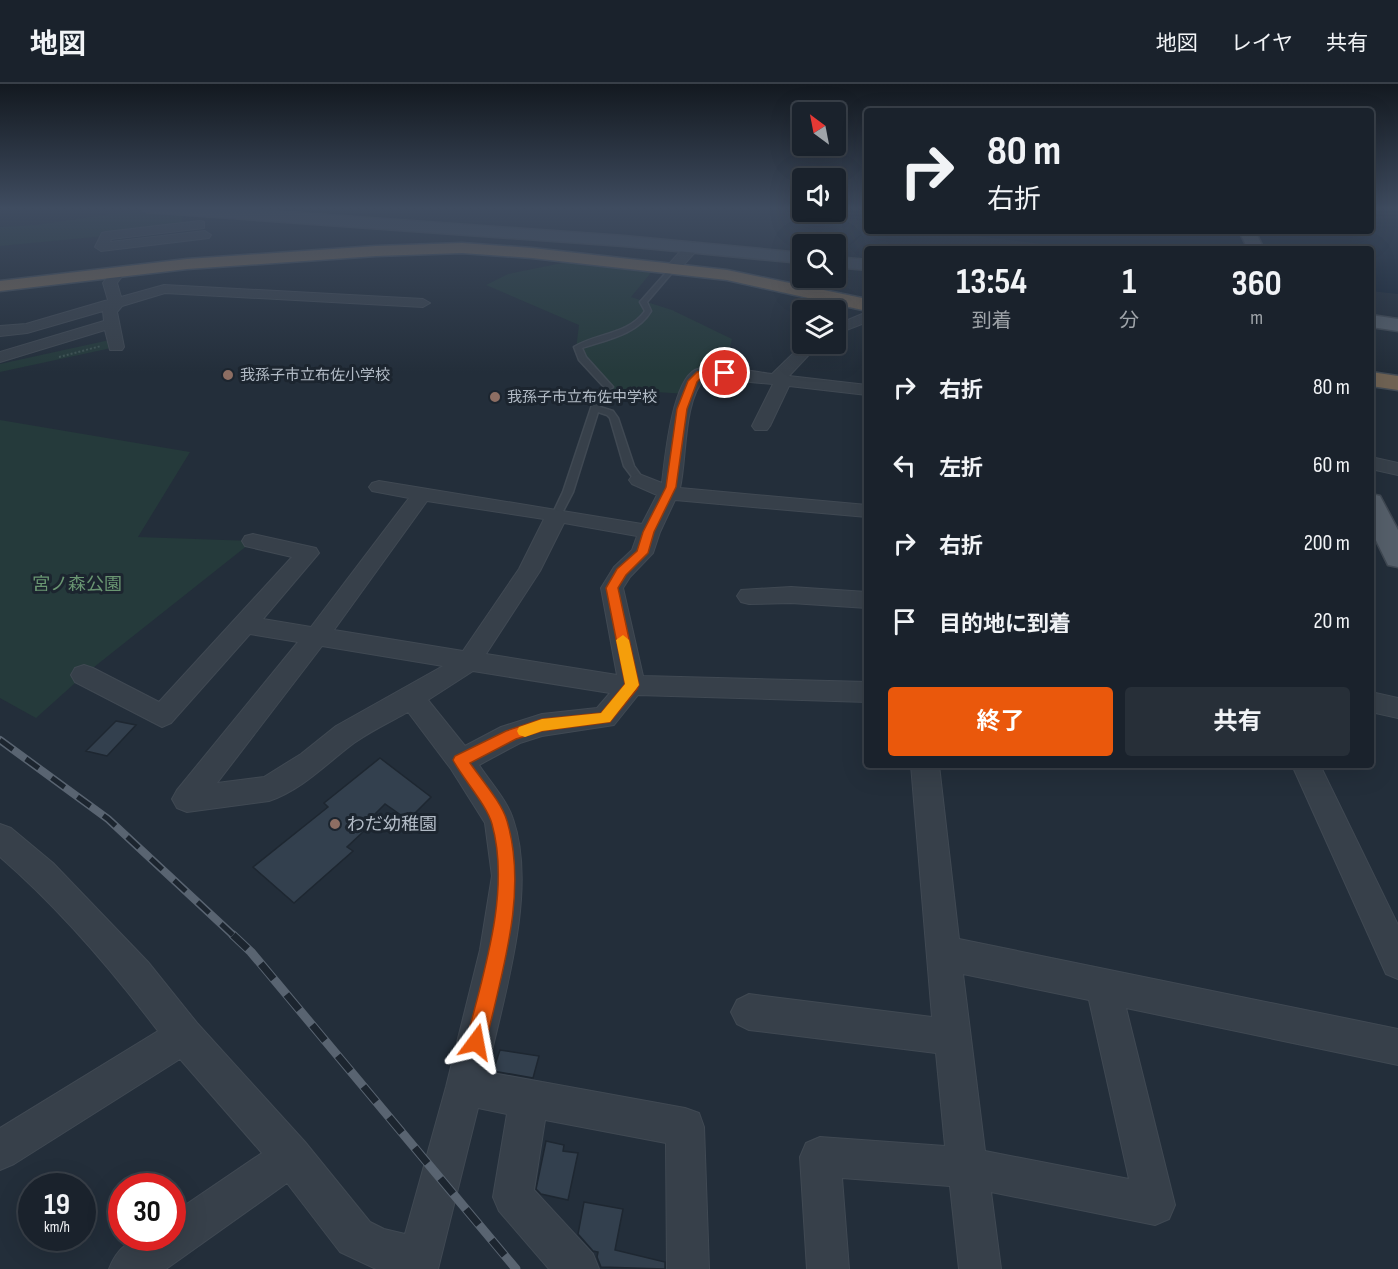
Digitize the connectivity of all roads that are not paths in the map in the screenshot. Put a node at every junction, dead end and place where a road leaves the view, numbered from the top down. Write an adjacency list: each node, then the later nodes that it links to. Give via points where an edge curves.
1 (212, 262): 5 (highway)
2 (613, 262): 7 (highway)
3 (678, 262): 7 (street)
4 (846, 263): 6 (main road)
5 (187, 264): 8 (highway)
6 (864, 266)
7 (673, 268): 12 (highway, via 752,279); 28 (lane, via 643,302 648,311 635,325 578,348 582,358 609,387 600,393)
8 (119, 271): 9 (highway); 10 (street, via 110,283)
9 (0, 285)
10 (116, 303): 11 (street, via 173,289); 15 (street); 16 (street, via 110,312)
11 (423, 303)
12 (864, 304)
13 (864, 317): 17 (street)
14 (1374, 321): 18 (main road)
15 (44, 323): 19 (street); 21 (street)
16 (111, 324): 20 (street); 21 (street)
17 (846, 325)
18 (1398, 325)
19 (0, 331)
20 (116, 347)
21 (47, 352): 23 (street)
22 (802, 354): 25 (street)
23 (0, 357)
24 (1374, 379): 26 (highway)
25 (781, 380): 27 (street); 29 (street); 34 (street, via 712,372 700,374 693,381 682,409)
26 (1398, 383)
27 (864, 390)
28 (595, 408): 32 (lane, via 614,418 629,466); 38 (lane)
29 (761, 426)
30 (1374, 465): 31 (street)
31 (1398, 469)
32 (639, 480): 34 (street)
33 (379, 487): 35 (street)
34 (668, 493): 37 (street); 39 (street)
35 (422, 494): 38 (street); 45 (street)
36 (1374, 508): 41 (main road)
37 (864, 511)
38 (557, 515): 39 (street); 46 (street, via 529,571)
39 (649, 532): 48 (street, via 642,553 612,588)
40 (253, 542): 44 (street, via 308,553)
41 (1398, 558)
42 (748, 596): 43 (street)
43 (864, 597)
44 (245, 625): 45 (street); 47 (street, via 162,716)
45 (317, 636): 46 (street); 50 (street, via 187,799 269,789 345,734)
46 (469, 661): 48 (street); 50 (street)
47 (84, 675)
48 (632, 685): 49 (street); 53 (street, via 605,718 542,725 511,735)
49 (864, 692)
50 (412, 697): 53 (street)
51 (1374, 703): 52 (street)
52 (1398, 708)
53 (461, 760): 64 (street, via 499,820 508,876 497,950)
54 (925, 768): 57 (street)
55 (1307, 768): 58 (street)
56 (0, 838): 61 (street, via 42,873 87,920)
57 (944, 953): 59 (street); 62 (street)
58 (1398, 962)
59 (1103, 986): 63 (street); 68 (street, via 1155,1205)
60 (749, 1011): 62 (street)
61 (184, 1036): 66 (street); 67 (street)
62 (952, 1037): 68 (street)
63 (1398, 1047)
64 (465, 1087): 65 (street); 69 (street)
65 (529, 1098): 71 (street, via 513,1197); 72 (street, via 685,1126)
66 (0, 1150)
67 (291, 1156): 69 (street, via 356,1237); 70 (street)
68 (968, 1167): 73 (street, via 820,1157); 74 (street)
69 (418, 1264)
70 (130, 1269)
71 (578, 1269)
72 (688, 1269)
73 (828, 1269)
74 (980, 1269)

